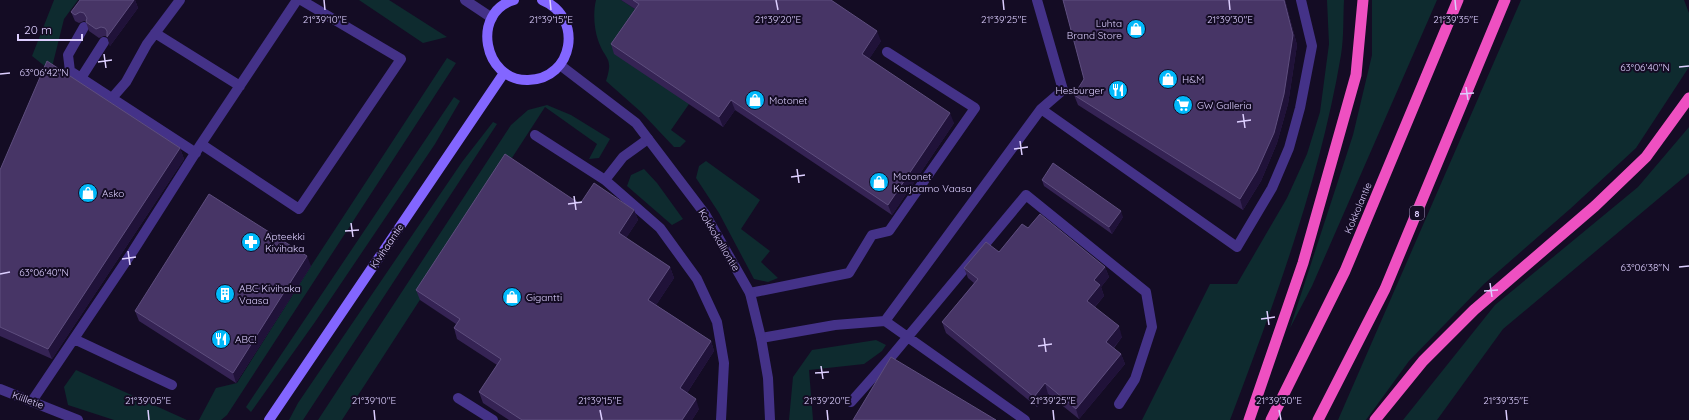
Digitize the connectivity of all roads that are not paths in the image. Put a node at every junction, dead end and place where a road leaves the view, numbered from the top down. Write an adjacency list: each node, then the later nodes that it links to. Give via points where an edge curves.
1 (180, 0): 14 (street)
2 (296, 0): 20 (street)
3 (301, 0): 26 (street, via 401,59 299,208)
4 (465, 0): 12 (street)
5 (514, 0): 12 (main road, via 500,8)
6 (1037, 0): 23 (street, via 1063,90)
7 (1301, 0): 23 (street, via 1312,46 1300,108 1289,148 1272,188 1237,247)
8 (1363, 0): 45 (highway, via 1356,75 1303,263)
9 (1458, 0): 46 (highway, Kokkolantie, via 1345,271)
10 (1505, 0): 47 (highway, 8, via 1385,289)
11 (547, 1): 17 (main road, via 560,12 567,24 567,53)
12 (492, 18): 18 (main road, via 486,42 489,54)
13 (84, 27): 19 (street, via 68,54 70,71)
14 (155, 33): 20 (street); 21 (street, via 126,82)
15 (104, 42): 19 (street)
16 (887, 52): 28 (street, via 975,108 890,231 872,235 849,273)
17 (560, 65): 18 (main road, via 539,79 515,78); 25 (street, Kokkokalliontie, via 636,123)
18 (504, 73): 40 (main road, Kivihaantie)
19 (81, 78): 21 (street)
20 (240, 86): 26 (street)
21 (112, 98): 26 (street)
22 (1689, 98): 48 (highway, via 1646,157 1595,206 1474,310 1423,361)
23 (1041, 109): 29 (street)
24 (535, 135): 27 (street)
25 (648, 139): 27 (street, via 623,157); 28 (street, Kokkokalliontie, via 705,214)
26 (198, 148): 32 (street)
27 (605, 180): 42 (street, via 660,228 697,280 717,322 720,336 724,363)
28 (750, 294): 31 (street, Kokkokalliontie)
29 (885, 322): 30 (street); 31 (street, via 836,325)
30 (907, 337): 37 (street); 38 (street, via 1026,195 1146,292 1152,327 1135,379); 44 (street)
31 (761, 338): 43 (street, Kokkokalliontie, via 768,378)
32 (74, 339): 33 (street); 36 (street)
33 (172, 385)
34 (0, 389): 36 (street, Kiilletie)
35 (458, 398): 41 (street)
36 (32, 401): 39 (street, Kiilletie)
37 (851, 402)
38 (1120, 404)
39 (78, 420)
40 (269, 420)
41 (492, 420)
42 (721, 420)
43 (770, 420)
44 (1025, 420)
45 (1249, 420)
46 (1271, 420)
47 (1318, 420)
48 (1375, 420)

